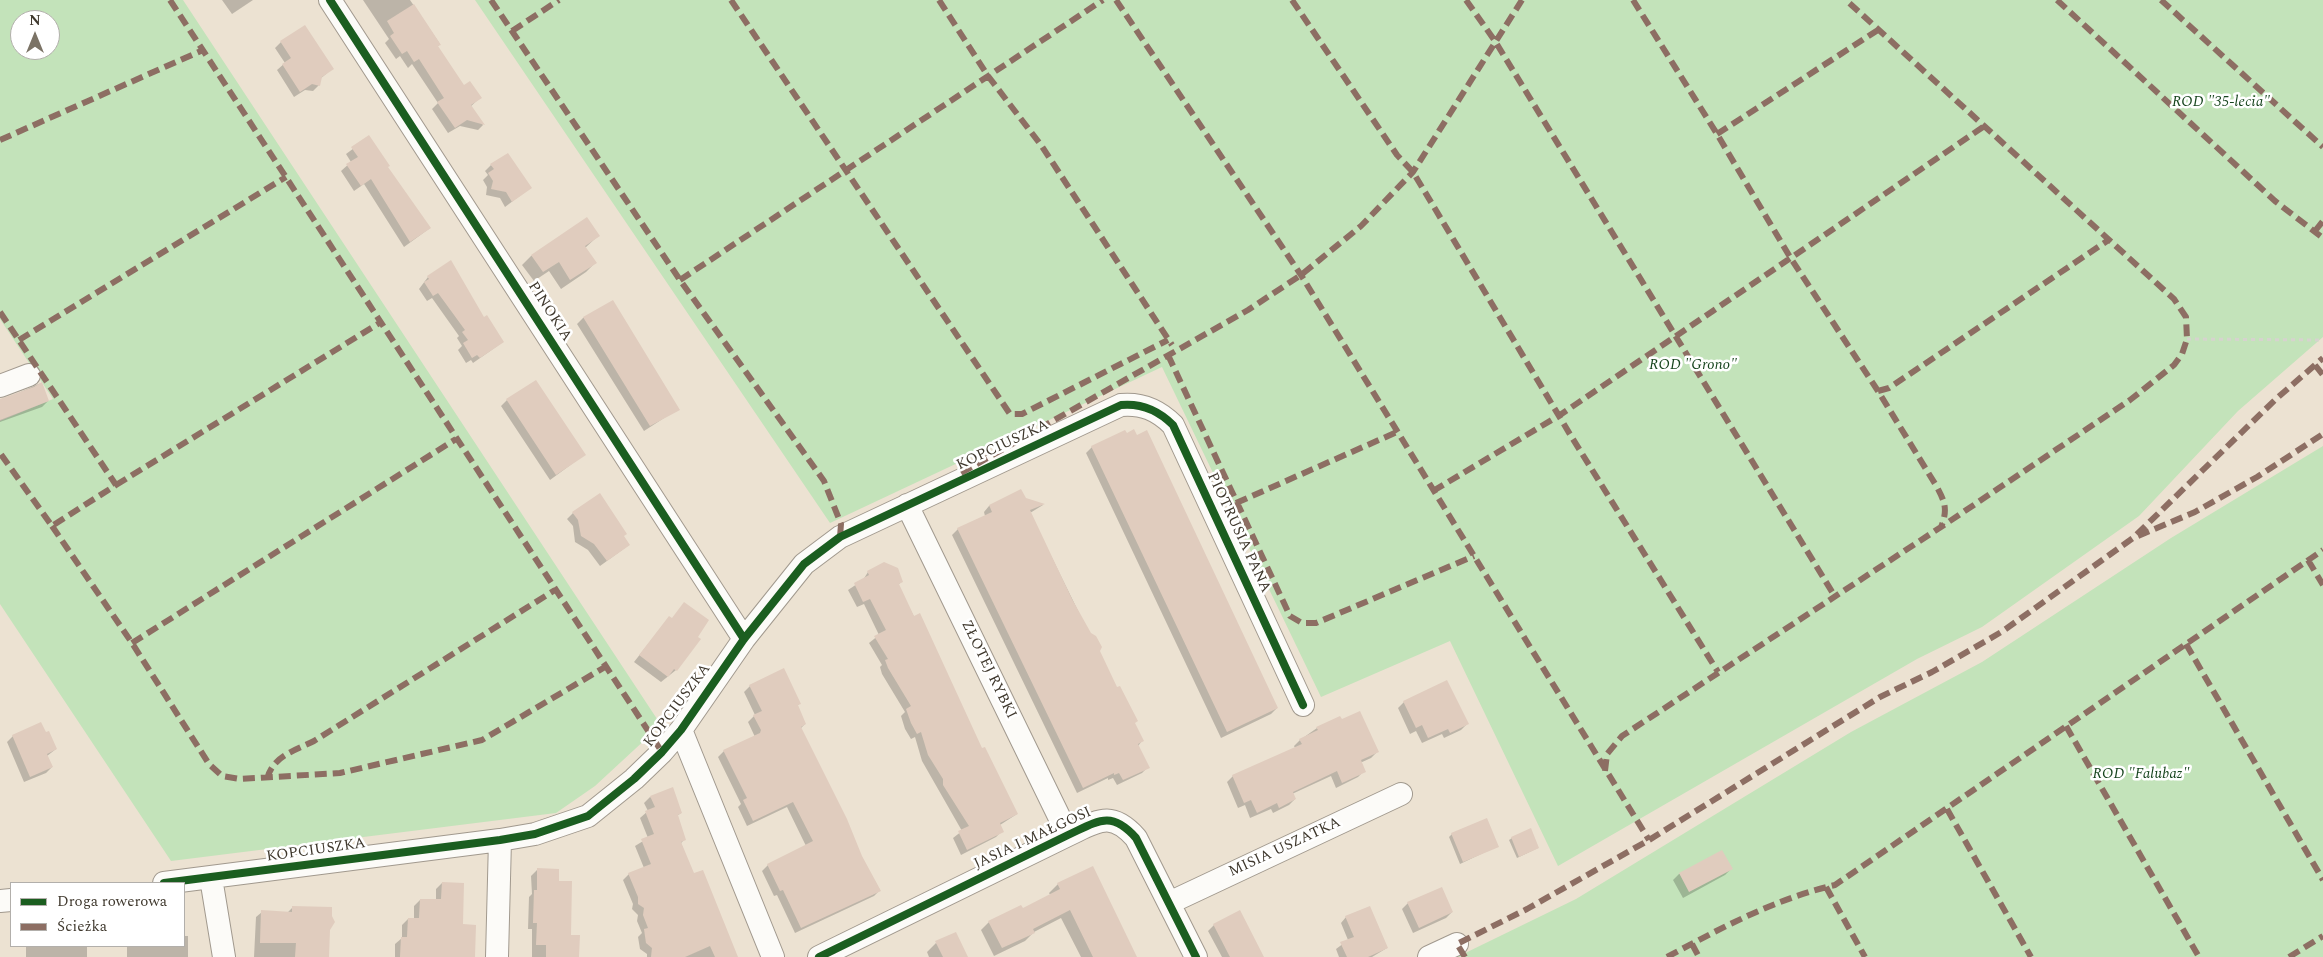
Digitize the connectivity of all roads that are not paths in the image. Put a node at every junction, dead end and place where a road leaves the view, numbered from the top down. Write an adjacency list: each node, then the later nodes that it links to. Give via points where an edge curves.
1 (330, 0): 6 (street, PINOKIA)
2 (29, 375): 3 (street)
3 (0, 386)
4 (1121, 405): 5 (street, KOPCIUSZKA); 7 (street, PIOTRUSIA PANA, via 1150,408 1173,425)
5 (908, 506): 6 (street, KOPCIUSZKA, via 840,537 804,564); 10 (street, ZŁOTEJ RYBKI)
6 (744, 640): 8 (street, KOPCIUSZKA)
7 (1303, 705)
8 (682, 730): 11 (street, KOPCIUSZKA, via 634,779 588,816 535,834); 18 (street)
9 (1401, 794): 14 (street, MISIA USZATKA)
10 (1068, 835): 14 (street, JASIA I MAŁGOSI, via 1095,822 1112,820 1124,825 1136,838); 19 (street, JASIA I MAŁGOSI)
11 (500, 840): 12 (street, KOPCIUSZKA); 17 (street)
12 (211, 878): 13 (street, KOPCIUSZKA); 16 (street)
13 (173, 882)
14 (1169, 903): 20 (street, JASIA I MAŁGOSI)
15 (1458, 944): 21 (street)
16 (224, 957)
17 (497, 957)
18 (773, 957)
19 (819, 957)
20 (1196, 957)
21 (1428, 957)

